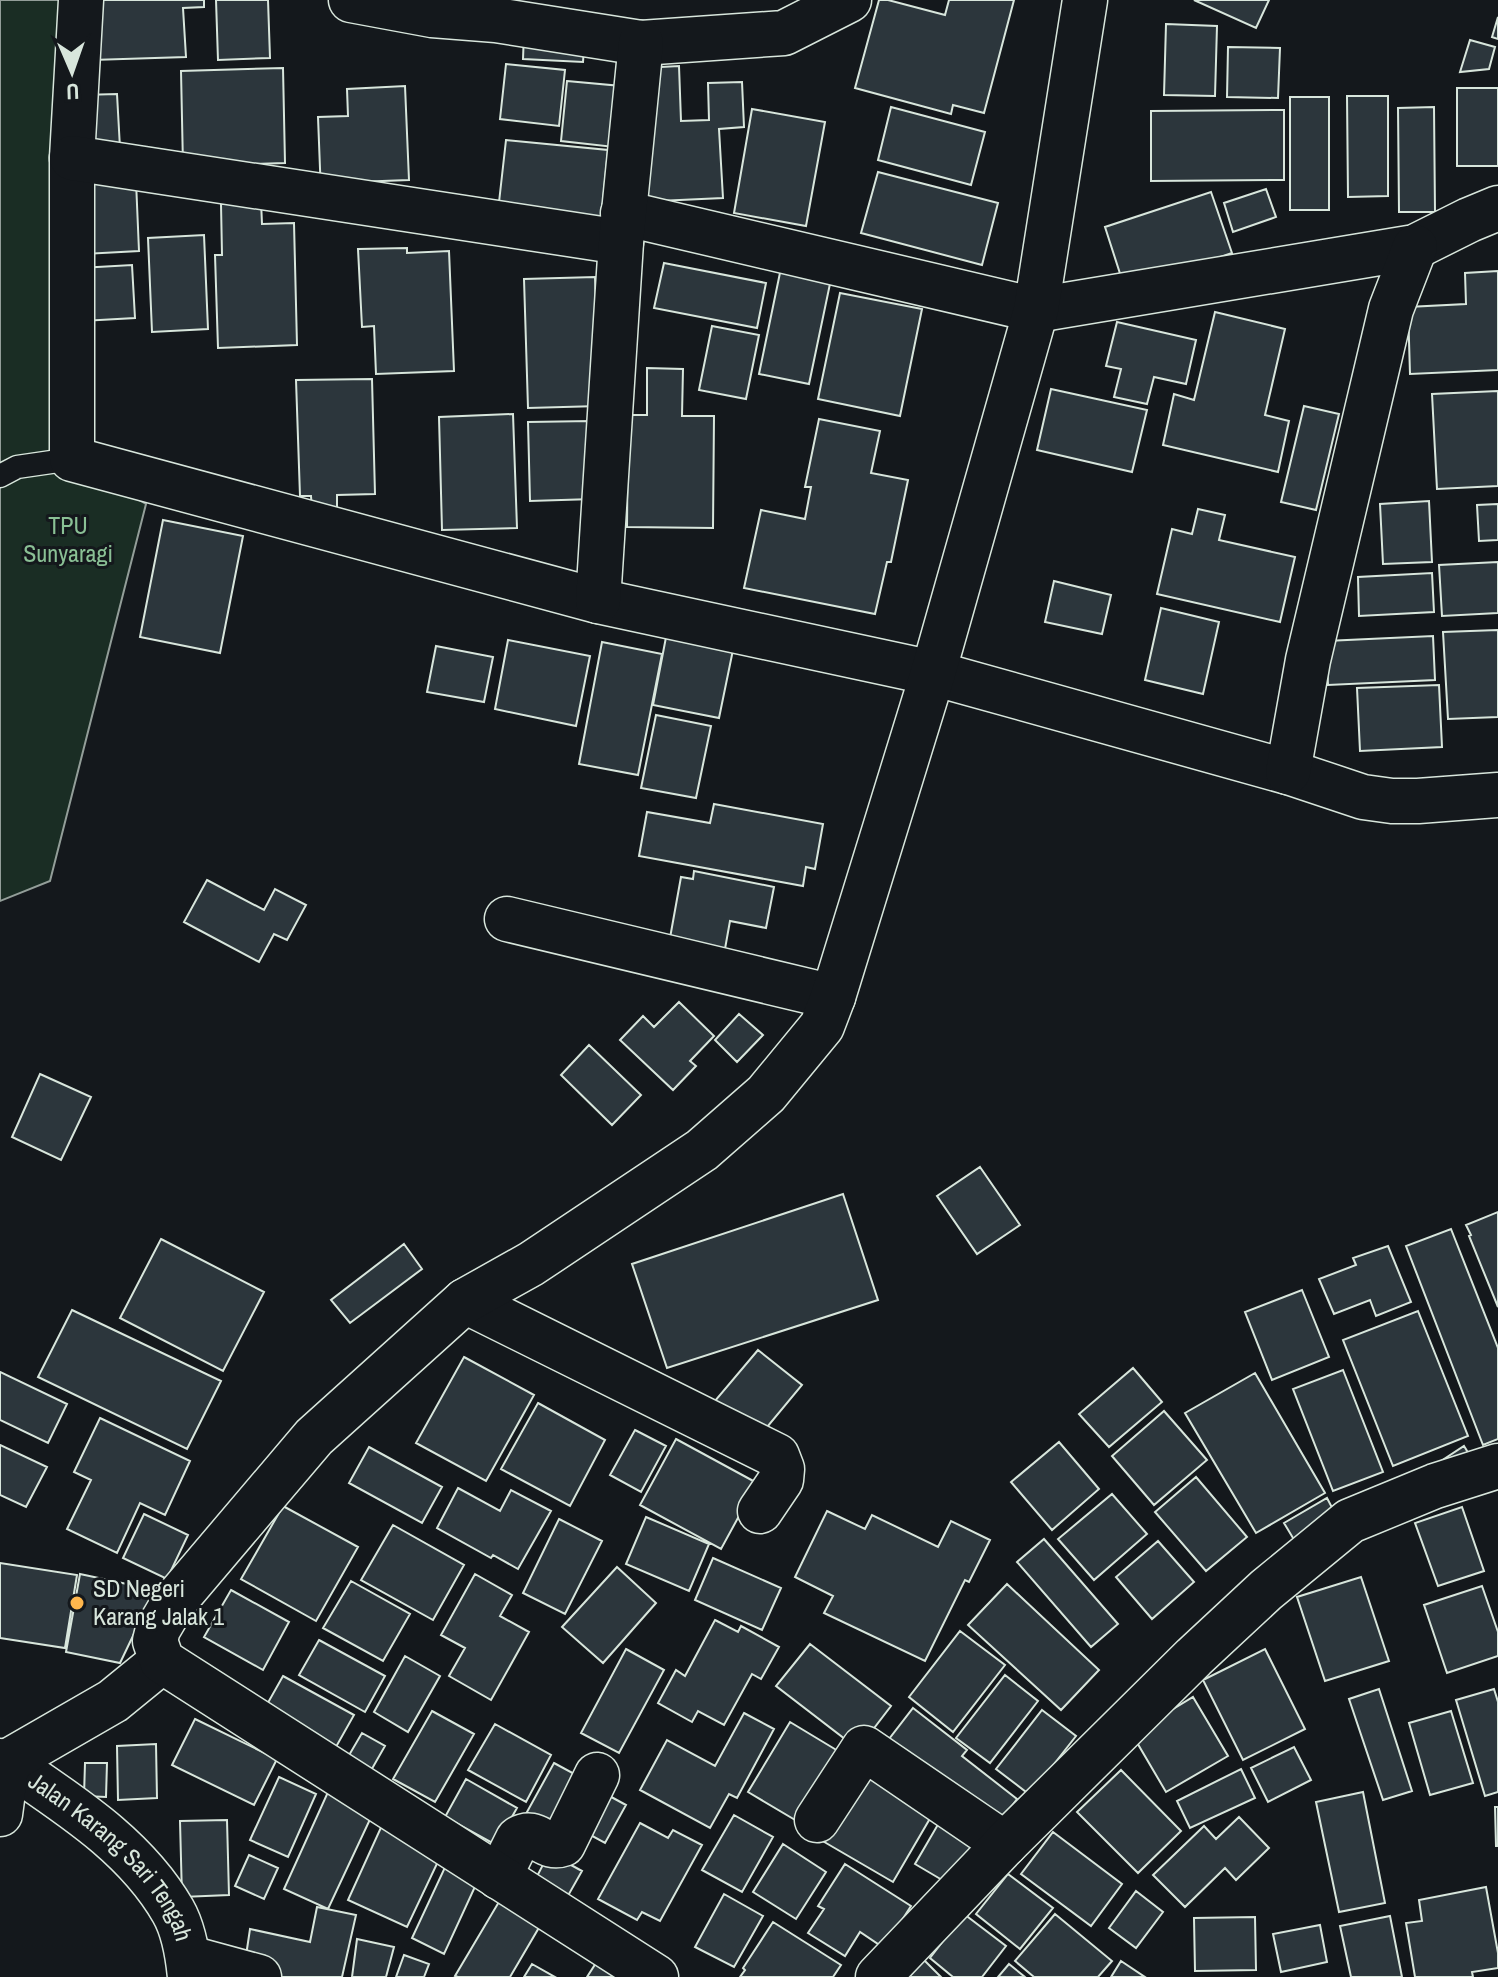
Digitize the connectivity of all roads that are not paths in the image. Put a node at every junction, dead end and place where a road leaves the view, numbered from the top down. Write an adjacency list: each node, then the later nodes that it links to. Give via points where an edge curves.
1 (81, 0): 7 (street)
2 (351, 0): 6 (street)
3 (849, 0): 5 (street)
4 (1085, 0): 11 (street)
5 (785, 17): 6 (street)
6 (641, 43): 9 (street)
7 (72, 158): 9 (street); 12 (street)
8 (1498, 208): 10 (street)
9 (622, 227): 11 (street); 14 (street)
10 (1415, 247): 11 (street); 16 (street, via 1391,309 1308,660)
11 (1036, 310): 15 (street)
12 (72, 459): 13 (lane, via 17,467); 14 (street)
13 (0, 476)
14 (598, 601): 15 (street)
15 (933, 673): 16 (street); 19 (street)
16 (1288, 772): 17 (street, via 1392,801)
17 (1498, 795)
18 (507, 919): 19 (street)
19 (833, 997): 20 (street, via 822,1026 766,1094 702,1150 531,1264)
20 (465, 1301): 22 (street, via 777,1456 781,1480); 23 (street, via 314,1437 174,1602 155,1641)
21 (1498, 1466): 28 (street, via 1350,1521 1204,1647)
22 (760, 1511)
23 (162, 1661): 24 (street, via 113,1701); 29 (street)
24 (4, 1761): 26 (street); 30 (street, Jalan Karang Sari Tengah, via 93,1821 152,1880 175,1913)
25 (597, 1775): 29 (street, via 563,1844 552,1846 522,1836)
26 (0, 1814)
27 (817, 1820): 28 (street, via 864,1748)
28 (1005, 1844): 33 (street)
29 (499, 1877): 32 (street)
30 (189, 1967): 31 (street)
31 (259, 1977)
32 (656, 1977)
33 (878, 1977)

